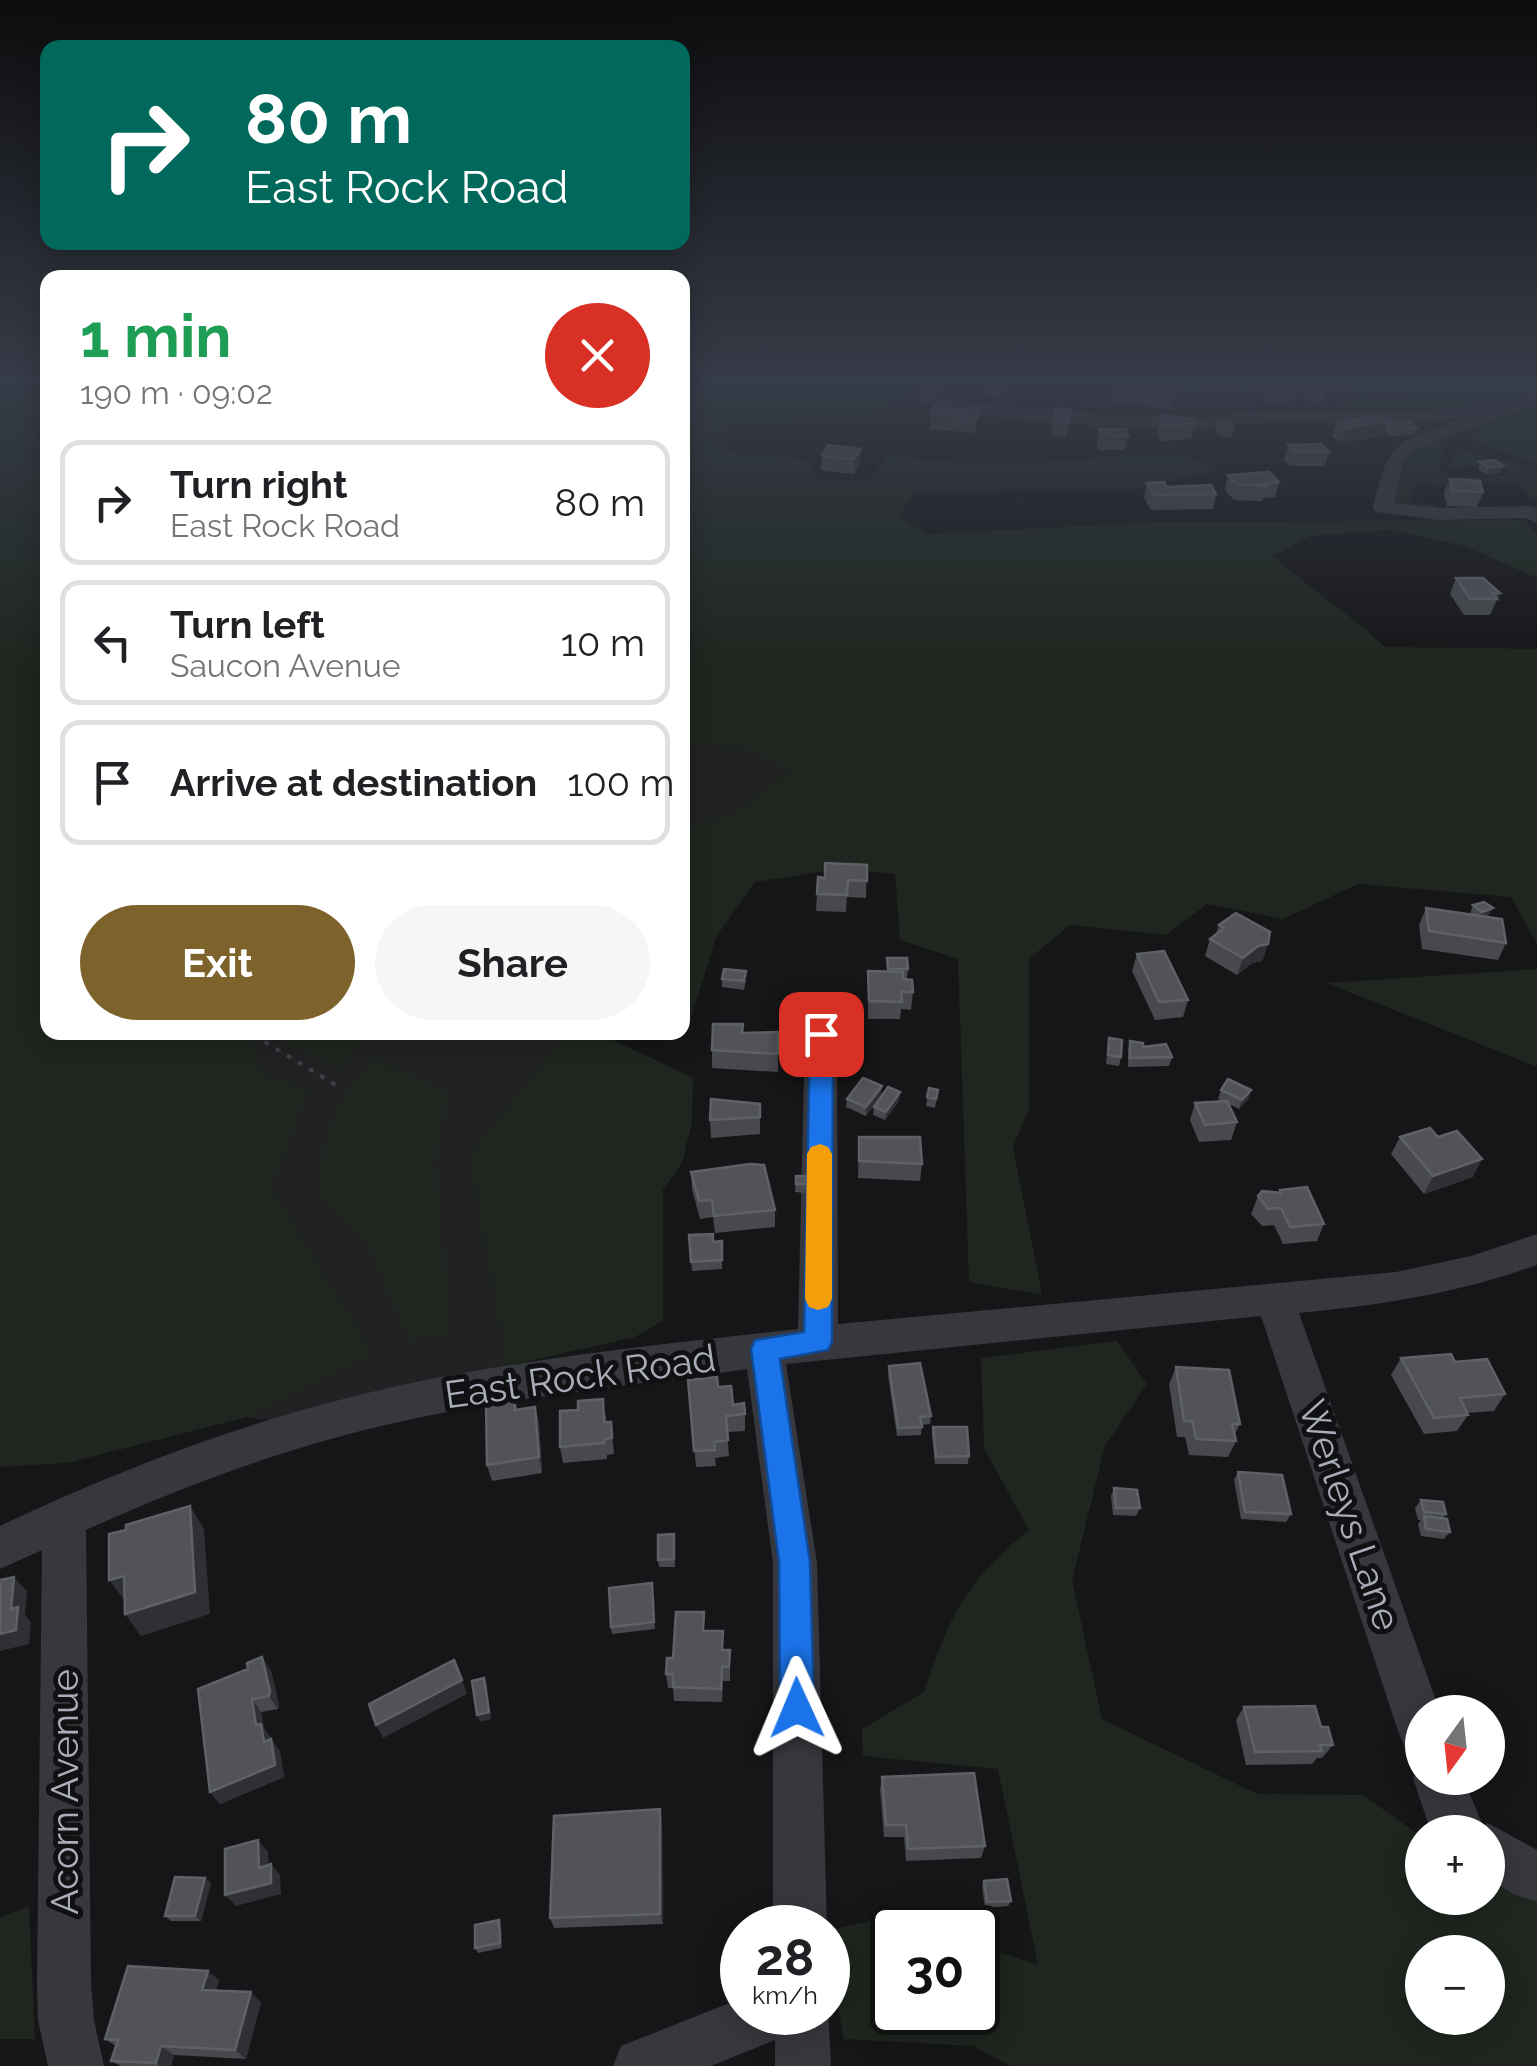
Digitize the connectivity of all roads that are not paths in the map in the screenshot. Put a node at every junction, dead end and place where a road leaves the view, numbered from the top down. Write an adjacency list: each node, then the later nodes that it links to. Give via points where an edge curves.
1 (1390, 476): 2 (street, via 1383,508)
2 (1537, 517)
3 (821, 1034): 6 (street)
4 (1537, 1249): 5 (street, East Rock Road, via 1416,1285)
5 (1276, 1299): 6 (street, East Rock Road); 10 (street, Werleys Lane)
6 (818, 1342): 7 (street, East Rock Road)
7 (764, 1349): 8 (street, East Rock Road, via 391,1406 258,1445); 13 (street, via 795,1562)
8 (64, 1516): 9 (street, East Rock Road); 16 (street, Acorn Avenue, via 64,1982)
9 (0, 1548)
10 (1410, 1695)
11 (1505, 1860): 12 (street)
12 (1537, 1876)
13 (800, 1905)
14 (720, 2035): 17 (street)
15 (802, 2035): 18 (street)
16 (76, 2066)
17 (641, 2066)
18 (802, 2066)

